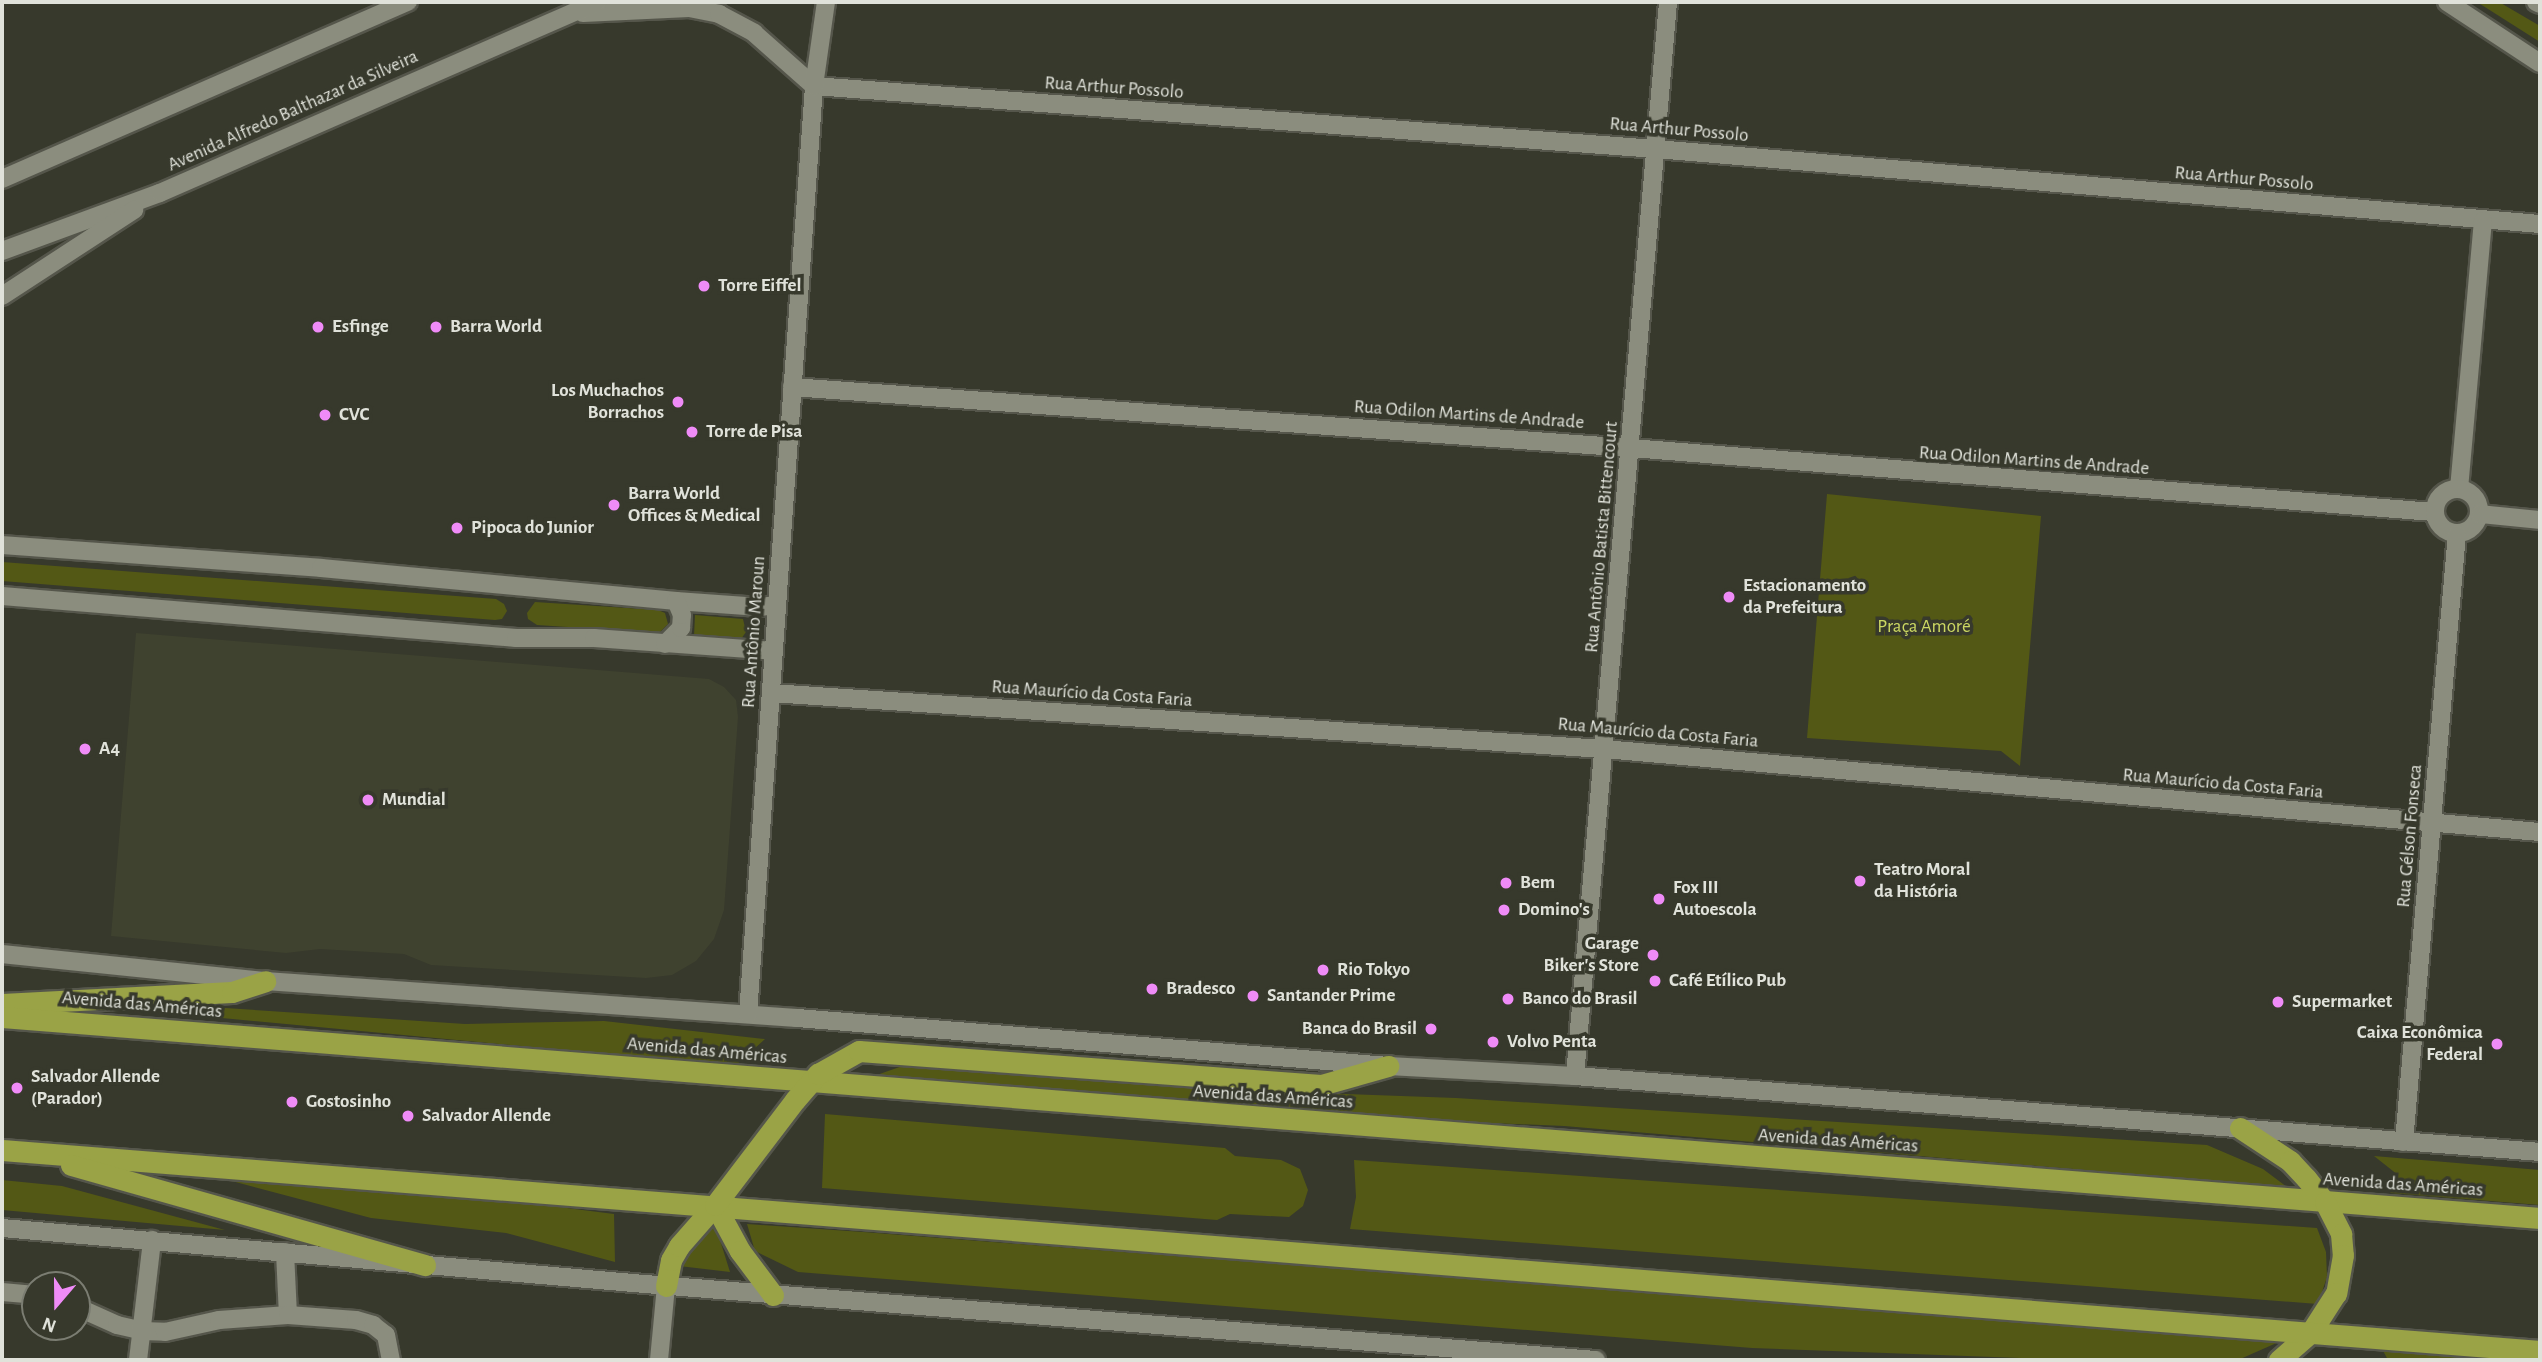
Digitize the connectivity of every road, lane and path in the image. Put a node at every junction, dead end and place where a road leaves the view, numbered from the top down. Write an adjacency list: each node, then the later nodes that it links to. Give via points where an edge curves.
1 (408, 2): 10 (street)
2 (597, 2): 6 (street, Avenida Alfredo Balthazar da Silveira)
3 (826, 2): 8 (street, Rua Antônio Maroun)
4 (1668, 2): 9 (street, Rua Antônio Batista Bittencourt)
5 (2447, 2): 7 (street)
6 (572, 14): 8 (street, via 689,8 719,15 754,33); 11 (street, Avenida Alfredo Balthazar da Silveira)
7 (2540, 63)
8 (814, 86): 9 (street, Rua Arthur Possolo); 16 (street, Rua Antônio Maroun)
9 (1656, 149): 12 (street, Rua Arthur Possolo); 17 (street, Rua Antônio Batista Bittencourt)
10 (2, 179)
11 (160, 192): 14 (street, Avenida Alfredo Balthazar da Silveira); 15 (street)
12 (2483, 220): 13 (street, Rua Arthur Possolo); 18 (street)
13 (2540, 224)
14 (2, 251)
15 (2, 296)
16 (792, 387): 17 (street, Rua Odilon Martins de Andrade); 26 (street, Rua Antônio Maroun)
17 (1631, 448): 19 (street, Rua Odilon Martins de Andrade); 30 (street, Rua Antônio Batista Bittencourt)
18 (2459, 489): 19 (street, via 2438,500); 20 (street, via 2477,502)
19 (2434, 512): 22 (street, via 2441,528)
20 (2480, 514): 21 (street); 22 (street, via 2472,528)
21 (2540, 520)
22 (2457, 534): 31 (street, Rua Gélson Fonseca)
23 (2, 545): 25 (street)
24 (2, 596): 27 (street, via 516,638)
25 (676, 601): 26 (street); 27 (street, via 681,628)
26 (777, 605): 28 (street, Rua Antônio Maroun)
27 (665, 644): 28 (street)
28 (774, 651): 29 (street, Rua Antônio Maroun)
29 (771, 693): 30 (street, Rua Maurício da Costa Faria); 36 (street, Rua Antônio Maroun)
30 (1604, 748): 31 (street, Rua Maurício da Costa Faria); 39 (street, Rua Antônio Batista Bittencourt)
31 (2432, 824): 32 (street, Rua Maurício da Costa Faria); 42 (street, Rua Gélson Fonseca)
32 (2540, 832)
33 (2, 954): 34 (street, Avenida das Américas)
34 (264, 981): 35 (highway, via 232,992); 36 (street, Avenida das Américas)
35 (2, 1004)
36 (748, 1014): 38 (street, Avenida das Américas)
37 (2, 1017): 40 (highway, Avenida das Américas)
38 (1388, 1066): 39 (street, Avenida das Américas); 40 (highway, via 1321,1085 859,1051)
39 (1575, 1076): 41 (street, Avenida das Américas)
40 (810, 1082): 46 (highway, Avenida das Américas); 47 (highway)
41 (2240, 1128): 42 (street, Avenida das Américas); 46 (highway, via 2290,1161)
42 (2404, 1142): 45 (street, Avenida das Américas)
43 (2, 1150): 44 (highway)
44 (26, 1152): 47 (highway); 52 (highway)
45 (2540, 1152)
46 (2325, 1202): 48 (highway, Avenida das Américas); 60 (highway, via 2337,1223 2343,1255 2336,1293)
47 (715, 1205): 53 (highway, via 679,1246); 56 (highway, via 740,1251); 60 (highway)
48 (2540, 1218)
49 (2, 1228): 50 (street)
50 (152, 1240): 51 (street); 59 (street)
51 (285, 1252): 52 (street); 58 (street)
52 (425, 1265): 53 (street)
53 (666, 1286): 56 (street); 64 (street)
54 (2, 1292): 55 (street)
55 (21, 1294)
56 (773, 1294): 65 (street)
57 (91, 1313): 59 (street)
58 (288, 1315): 59 (street); 63 (street, via 373,1325 386,1335)
59 (142, 1331): 62 (street)
60 (2312, 1332): 61 (highway); 66 (highway)
61 (2540, 1351)
62 (138, 1360)
63 (391, 1360)
64 (659, 1360)
65 (1596, 1360)
66 (2279, 1360)

